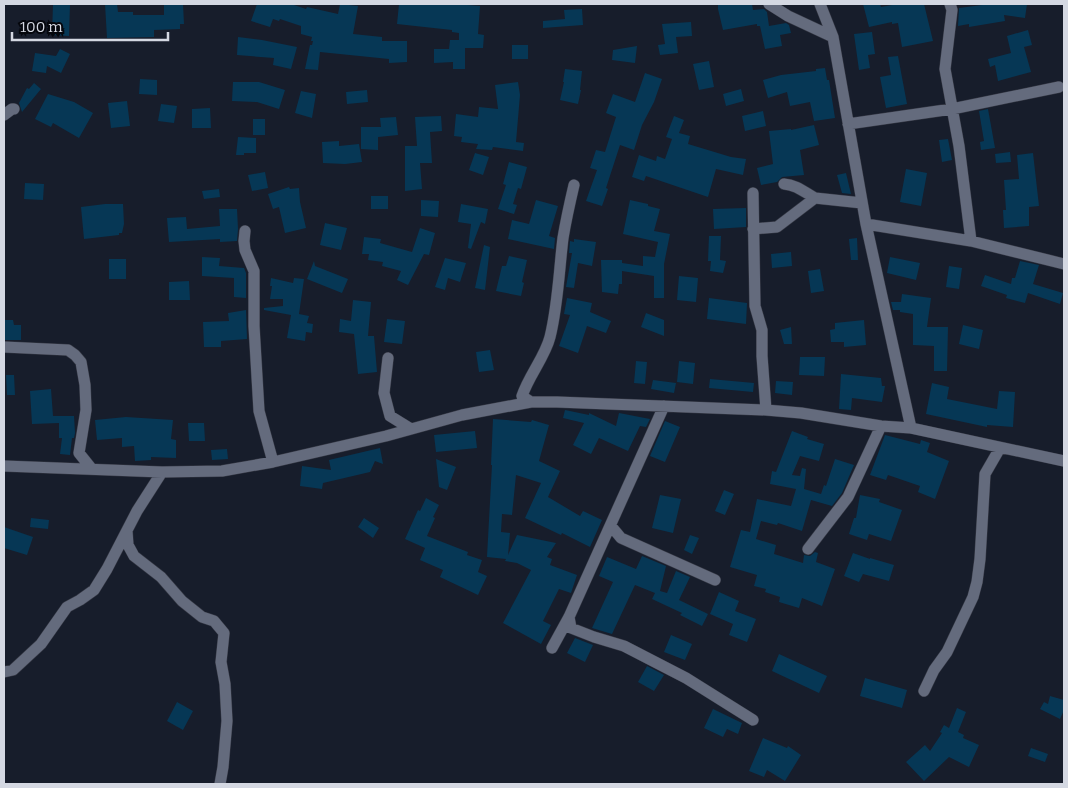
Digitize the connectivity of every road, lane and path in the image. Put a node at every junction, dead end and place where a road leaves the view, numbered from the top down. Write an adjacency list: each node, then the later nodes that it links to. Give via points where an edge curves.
1 (769, 4): 4 (street)
2 (820, 4): 4 (street)
3 (950, 4): 6 (street, via 952,10 944,69)
4 (833, 37): 7 (street)
5 (1059, 87): 6 (street)
6 (952, 109): 7 (street); 16 (street)
7 (848, 124): 12 (street)
8 (784, 184): 11 (street, via 798,187)
9 (574, 185): 20 (street, via 550,338 522,396)
10 (753, 193): 14 (street)
11 (815, 198): 12 (street); 14 (street, via 776,227)
12 (862, 203): 13 (street)
13 (866, 224): 16 (street); 24 (street)
14 (753, 229): 22 (street, via 755,306 762,330)
15 (246, 231): 28 (street, via 245,250 254,271 259,411)
16 (971, 241): 17 (street)
17 (1064, 264)
18 (4, 347): 30 (street, via 68,350 82,362 86,410 79,453)
19 (388, 358): 25 (street, via 384,393 390,416)
20 (531, 402): 21 (street); 25 (street)
21 (664, 406): 22 (street); 32 (street)
22 (766, 410): 23 (street)
23 (881, 426): 24 (street); 34 (street, via 848,497)
24 (911, 428): 26 (street)
25 (411, 429): 28 (street)
26 (1000, 448): 27 (street); 39 (street, via 985,474 980,560 973,597)
27 (1064, 461)
28 (273, 462): 31 (street, via 222,471)
29 (4, 466): 30 (street)
30 (91, 468): 31 (street)
31 (162, 472): 33 (street)
32 (611, 526): 35 (street, via 621,538); 36 (street)
33 (127, 530): 38 (street, via 94,590 67,607 42,644 13,670); 41 (street, via 128,545 134,556 161,577 182,601 202,617 214,621 224,633 220,662 227,721)
34 (808, 549)
35 (715, 580)
36 (569, 617): 37 (street); 40 (street, via 571,628 624,646 686,678)
37 (552, 648)
38 (4, 672)
39 (924, 691)
40 (752, 720)
41 (220, 784)

